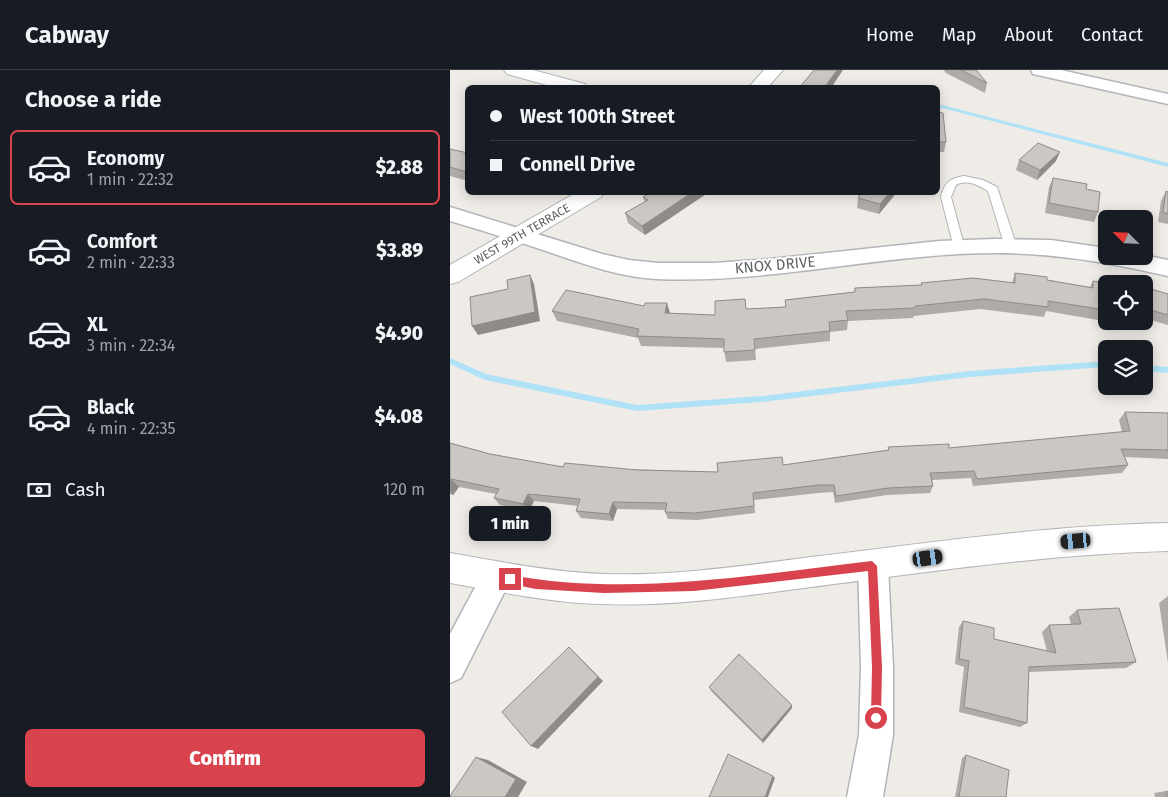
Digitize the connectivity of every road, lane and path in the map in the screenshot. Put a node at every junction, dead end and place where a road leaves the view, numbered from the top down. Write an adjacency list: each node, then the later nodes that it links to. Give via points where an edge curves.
1 (774, 70): 5 (street)
2 (1040, 70): 6 (street)
3 (519, 71): 4 (street)
4 (568, 85)
5 (760, 85)
6 (1168, 99)
7 (589, 195): 9 (street, WEST 99TH TERRACE)
8 (450, 214): 9 (street, KNOX DRIVE)
9 (519, 235): 11 (street, KNOX DRIVE, via 606,263 655,271 738,269); 15 (street, WEST 99TH TERRACE)
10 (1011, 247): 11 (street, KNOX DRIVE); 11 (lane, via 993,189 972,179 951,183 946,189); 12 (street, KNOX DRIVE, via 1051,247)
11 (959, 249)
12 (1098, 254)
13 (1153, 265): 14 (street)
14 (1168, 268)
15 (450, 276)
16 (1168, 536): 17 (street, via 1001,548)
17 (872, 566): 19 (street, via 694,587 604,589 536,584); 21 (street, via 877,667 876,735)
18 (450, 568): 19 (street)
19 (496, 577): 20 (street)
20 (450, 667)
21 (865, 797)

